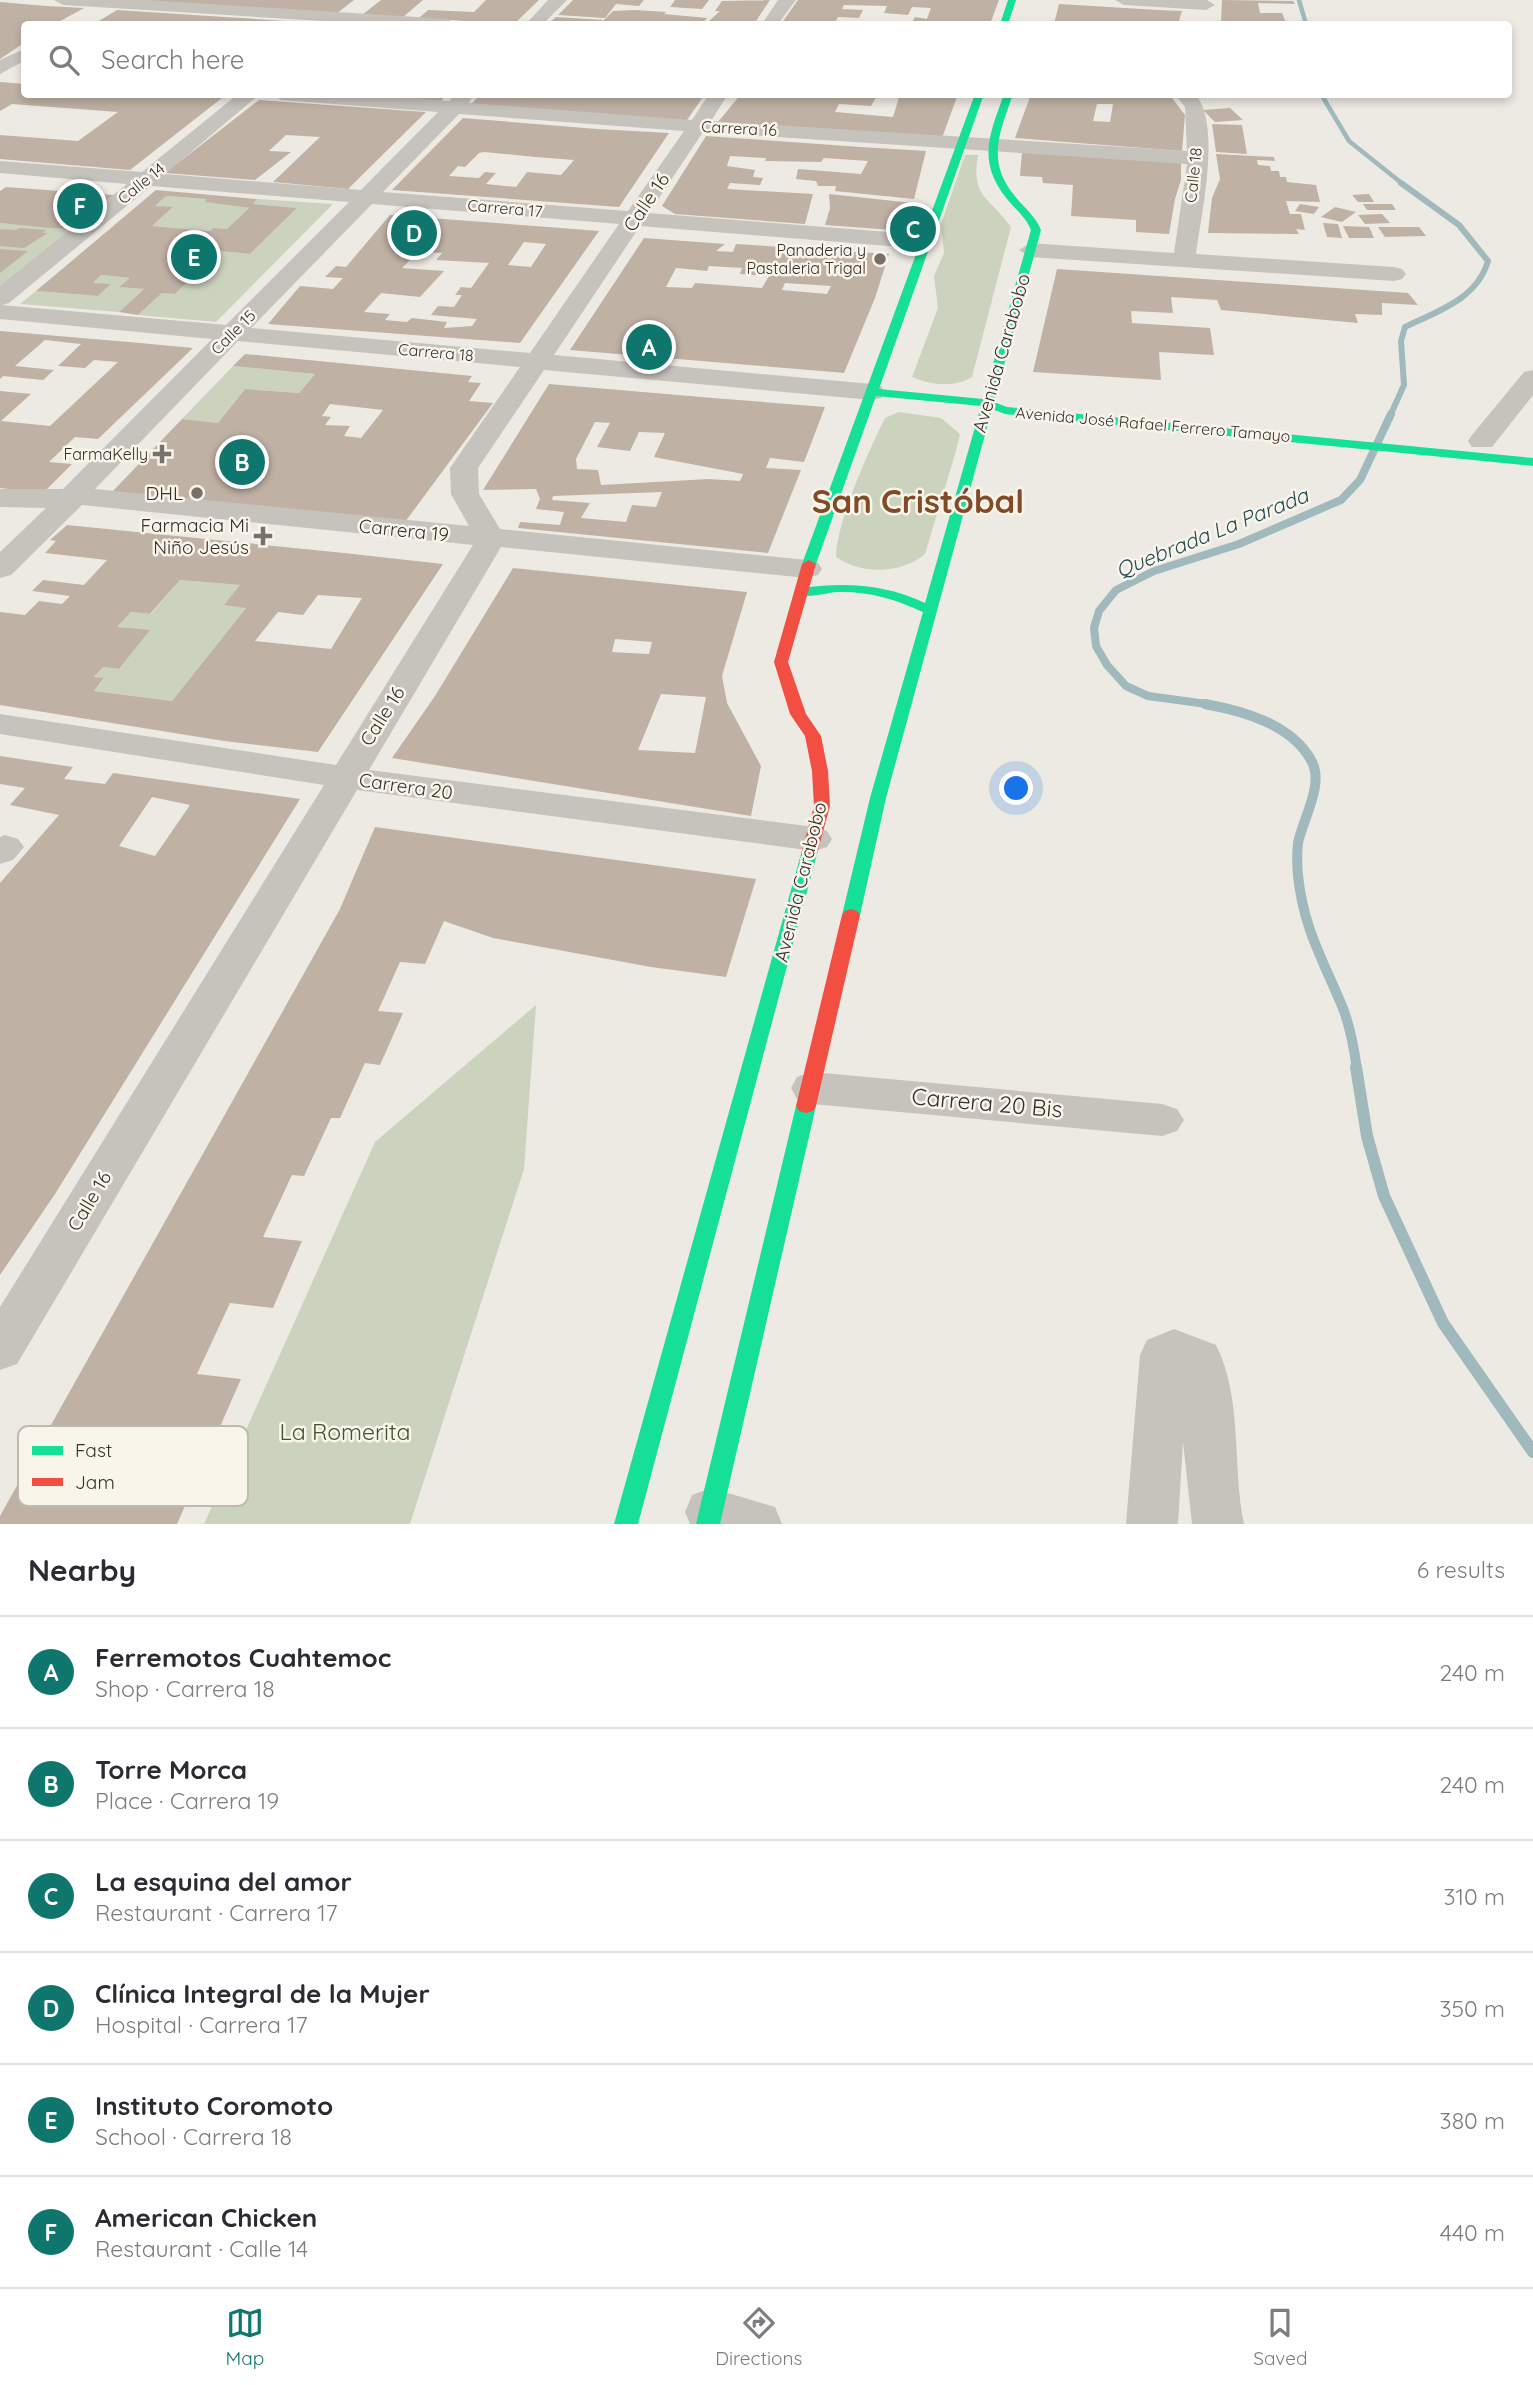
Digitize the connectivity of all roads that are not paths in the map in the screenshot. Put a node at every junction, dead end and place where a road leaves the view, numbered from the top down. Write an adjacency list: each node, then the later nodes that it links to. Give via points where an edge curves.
1 (63, 0): 7 (street)
2 (370, 0): 10 (street)
3 (558, 0): 11 (street)
4 (787, 0): 12 (street)
5 (1012, 0): 13 (main road)
6 (1124, 0): 8 (street)
7 (116, 2): 9 (street); 10 (street)
8 (1207, 2): 14 (street)
9 (85, 19)
10 (342, 21)
11 (537, 21)
12 (772, 21)
13 (1005, 21)
14 (1206, 21)
15 (21, 56): 16 (street)
16 (0, 68)
17 (0, 73): 18 (street)
18 (21, 75)
19 (246, 98): 31 (street, Calle 14)
20 (383, 98): 25 (street, Carrera 16)
21 (716, 98): 26 (street, Calle 16)
22 (978, 98): 27 (main road, Avenida Carabobo)
23 (1008, 98): 28 (main road, Avenida Carabobo)
24 (1188, 98): 29 (street, Calle 18, via 1195,106)
25 (460, 101): 26 (street, Carrera 16); 32 (street, Calle 15)
26 (696, 126): 27 (street, Carrera 16); 33 (street, Calle 16)
27 (961, 142): 28 (street, Carrera 16); 34 (main road, Avenida Carabobo)
28 (993, 144): 29 (street, Carrera 16); 35 (main road, Avenida Carabobo, via 991,174 1033,221 1036,230)
29 (1198, 158): 36 (street, Calle 18)
30 (0, 167): 31 (street, Carrera 17)
31 (146, 178): 32 (street, Carrera 17); 38 (street, Calle 14)
32 (366, 197): 33 (street, Carrera 17); 40 (street, Calle 15)
33 (635, 218): 34 (street, Carrera 17); 42 (street, Calle 16)
34 (926, 242): 45 (main road, Avenida Carabobo)
35 (1030, 250): 36 (street); 41 (main road, Avenida Carabobo)
36 (1184, 260): 37 (street)
37 (1394, 274)
38 (0, 298)
39 (0, 312): 40 (street, Carrera 18)
40 (233, 333): 42 (street, Carrera 18); 50 (street, Calle 15)
41 (998, 360): 43 (main road); 46 (main road, Avenida Carabobo)
42 (539, 362): 45 (street, Carrera 18); 52 (street, Calle 16, via 464,468 465,494)
43 (1018, 378)
44 (1533, 378): 47 (street)
45 (872, 392): 46 (main road); 57 (main road, Avenida Carabobo)
46 (987, 403): 47 (main road, Avenida José Rafael Ferrero Tamayo, via 1008,394); 49 (main road, Avenida José Rafael Ferrero Tamayo, via 1004,410); 56 (main road, Avenida Carabobo)
47 (1482, 441): 48 (main road, Avenida José Rafael Ferrero Tamayo)
48 (1533, 446)
49 (1533, 462)
50 (75, 496): 51 (street, Carrera 19); 52 (street, Carrera 19); 53 (street, Calle 15)
51 (0, 498)
52 (491, 540): 57 (street, Carrera 19); 60 (street, Calle 16)
53 (0, 569)
54 (883, 574): 57 (main road)
55 (920, 574): 56 (main road)
56 (939, 574): 58 (main road, Avenida Carabobo)
57 (816, 576): 58 (main road, via 840,585 895,592); 61 (main road, Avenida Carabobo, via 781,662 798,714 813,736 820,771 822,806)
58 (931, 611): 62 (main road, Avenida Carabobo, via 878,798)
59 (0, 724): 60 (street, Carrera 20)
60 (344, 777): 61 (street, Carrera 20); 64 (street, Calle 16)
61 (814, 839): 66 (main road, Avenida Carabobo)
62 (812, 1088): 63 (street, Carrera 20 Bis); 65 (main road, Avenida Carabobo)
63 (1162, 1120)
64 (5, 1331)
65 (725, 1520)
66 (626, 1524)
67 (1152, 1524): 68 (street, via 1164,1355 1174,1350 1199,1360 1204,1374)
68 (1218, 1524)

